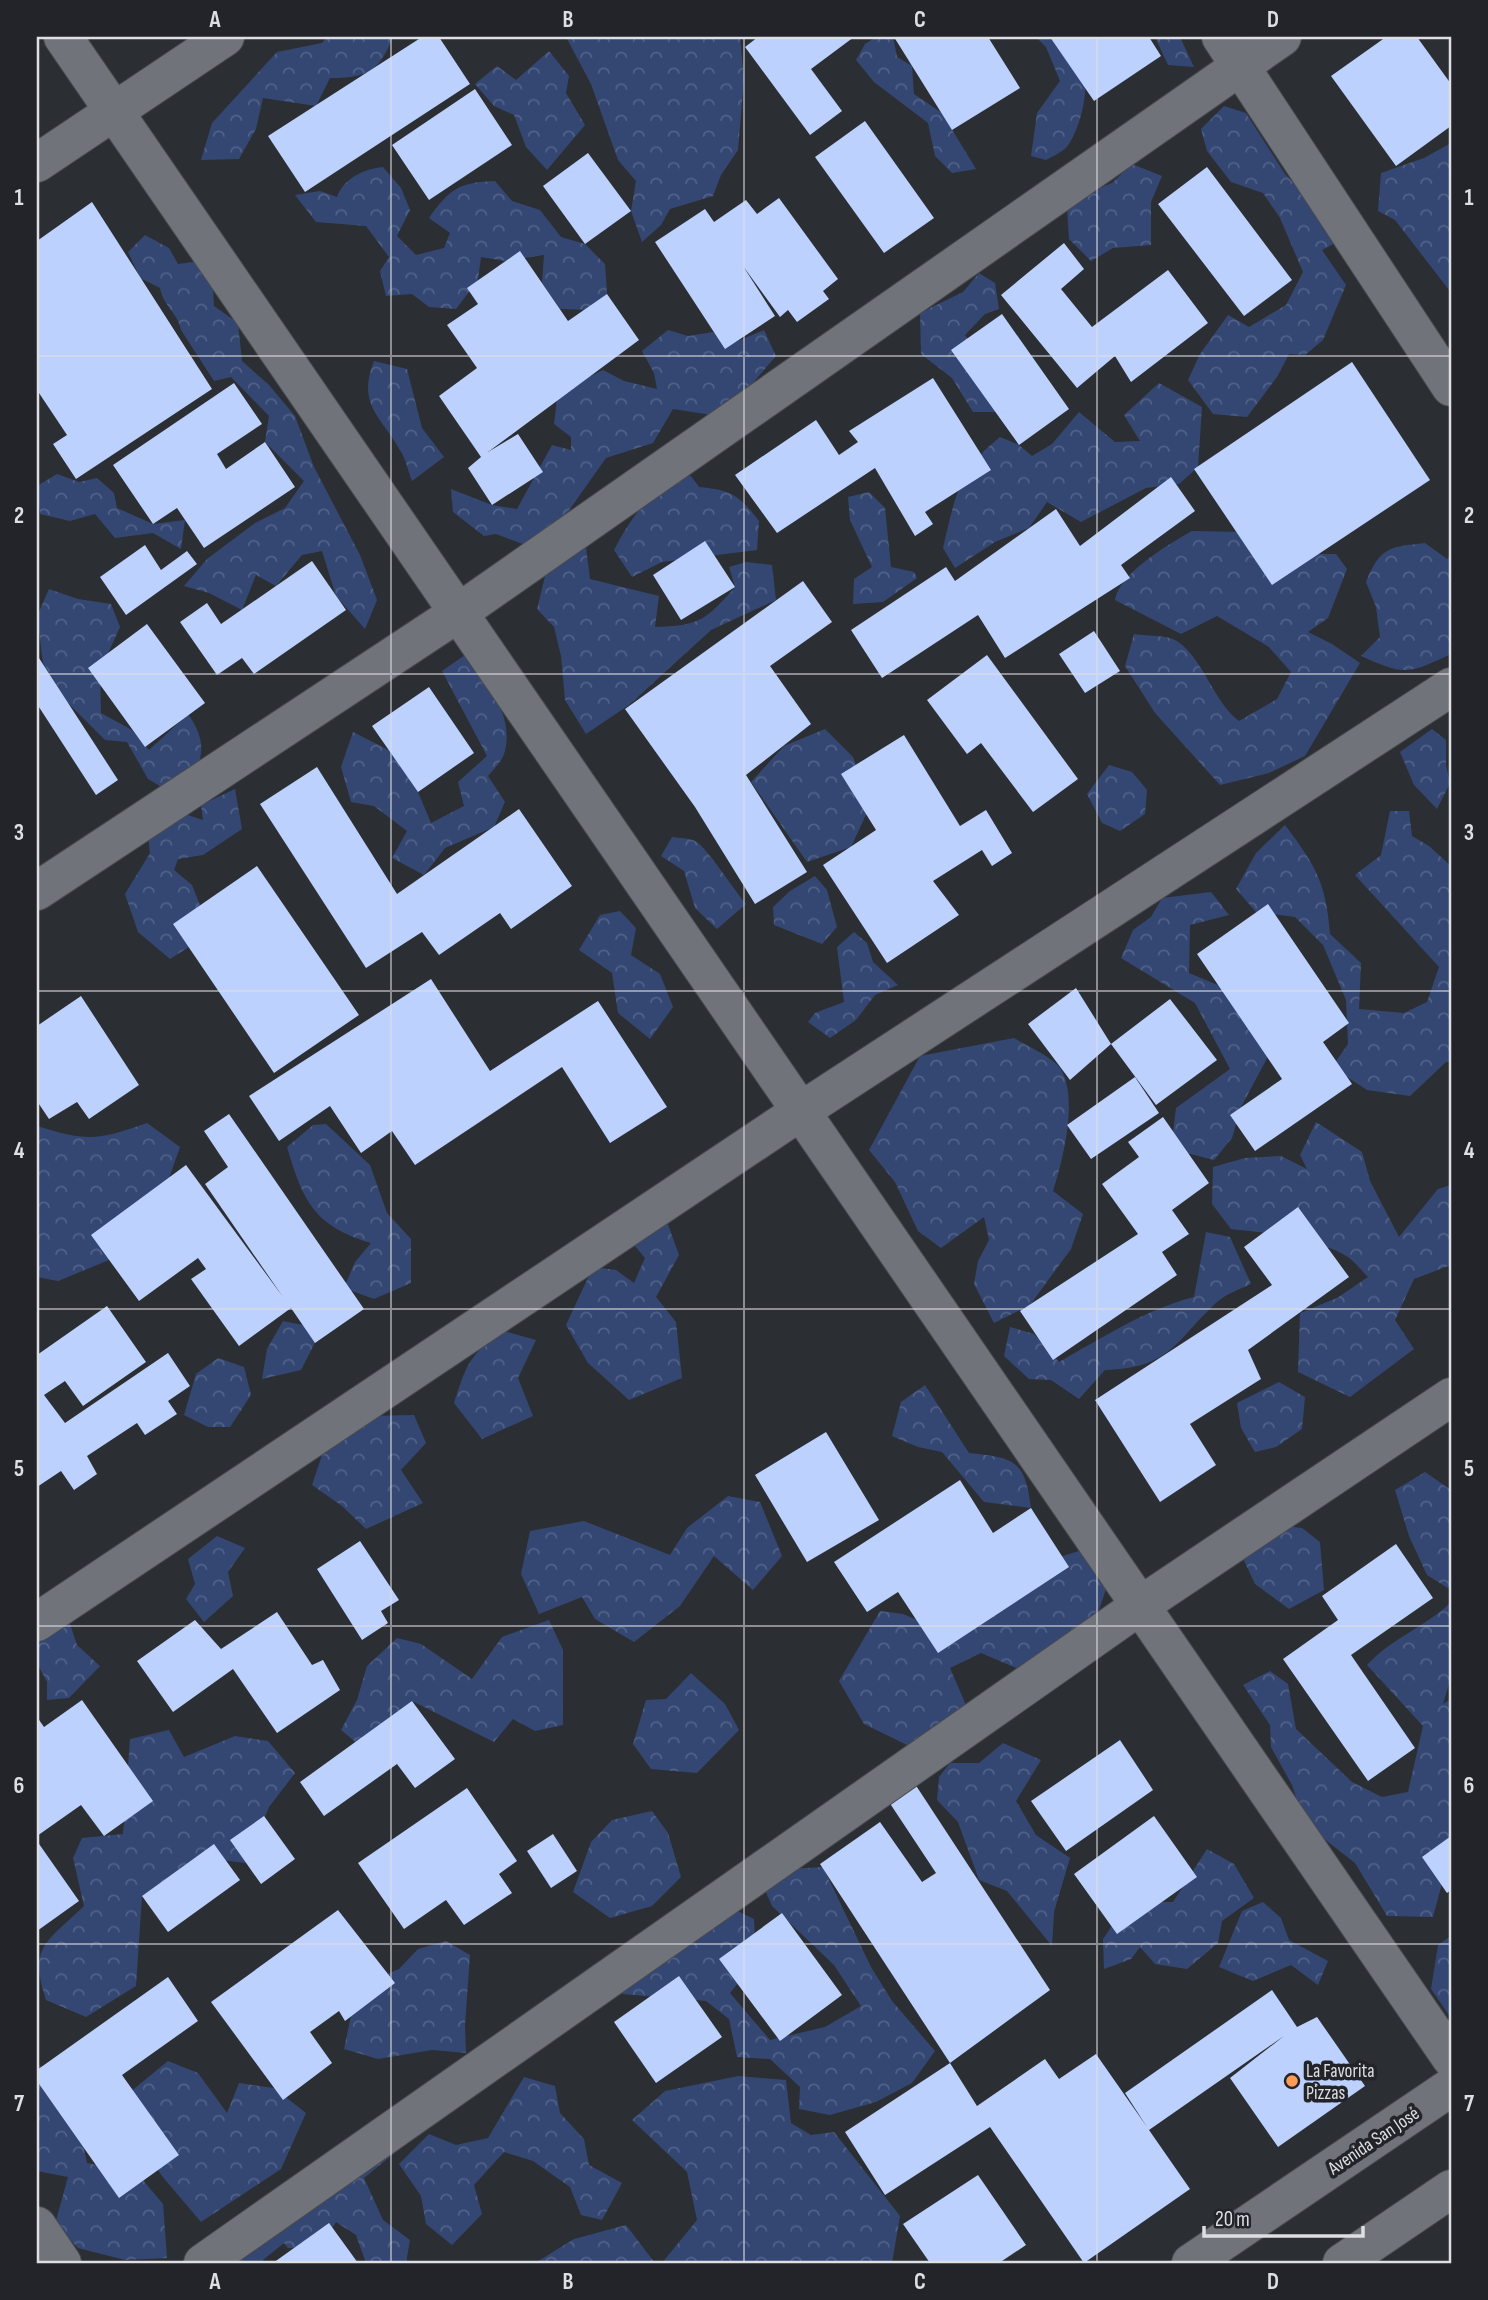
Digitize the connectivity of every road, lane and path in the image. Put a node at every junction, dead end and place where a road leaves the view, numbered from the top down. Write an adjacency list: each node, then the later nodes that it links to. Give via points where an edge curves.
1 (63, 37): 5 (street)
2 (225, 37): 5 (street)
3 (1282, 37): 4 (street)
4 (1230, 50): 7 (street); 8 (street)
5 (113, 110): 6 (street); 8 (street)
6 (37, 163)
7 (1451, 387)
8 (458, 612): 10 (street); 11 (street)
9 (1451, 687): 11 (street)
10 (37, 891)
11 (801, 1111): 13 (street); 14 (street)
12 (1451, 1397): 13 (street)
13 (1141, 1605): 15 (street); 20 (street)
14 (37, 1622)
15 (1451, 2058)
16 (1451, 2087): 21 (street, Avenida San José)
17 (1451, 2189): 22 (street)
18 (37, 2227): 19 (street)
19 (62, 2263)
20 (203, 2263)
21 (1191, 2263)
22 (1342, 2263)

